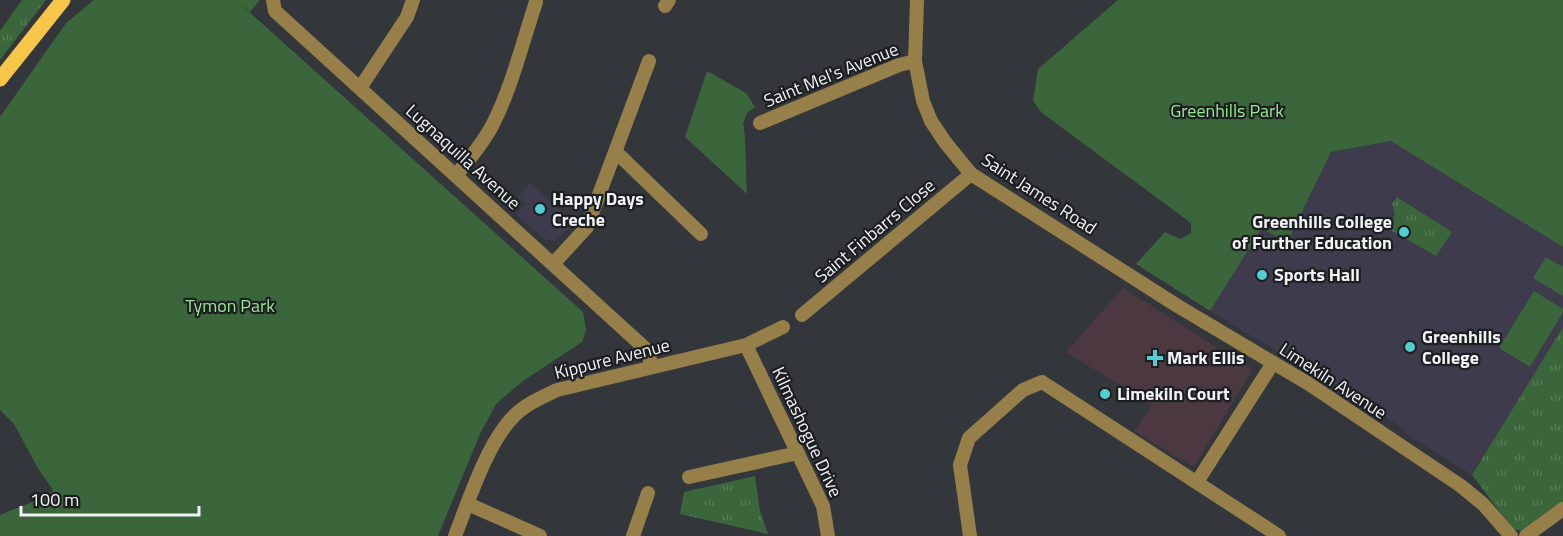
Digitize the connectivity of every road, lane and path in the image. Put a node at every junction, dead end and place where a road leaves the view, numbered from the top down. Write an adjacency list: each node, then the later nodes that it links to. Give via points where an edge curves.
1 (63, 0): 8 (main road)
2 (412, 0): 9 (street, via 407,17)
3 (917, 0): 7 (street, Saint James Road)
4 (272, 1): 9 (street, Lugnaquilla Avenue, via 275,11)
5 (536, 2): 13 (street, via 506,98 491,128)
6 (649, 61): 11 (street)
7 (915, 61): 10 (street, Saint Mel's Avenue); 12 (street, Saint James Road, via 922,101 931,121)
8 (0, 79)
9 (360, 88): 13 (street, Lugnaquilla Avenue)
10 (760, 123)
11 (616, 152): 14 (street); 15 (street, via 587,227)
12 (971, 174): 16 (street, Saint James Road); 17 (street, Saint Finbarrs Close)
13 (456, 175): 15 (street, Lugnaquilla Avenue)
14 (701, 234)
15 (553, 264): 21 (street, Lugnaquilla Avenue, via 649,352)
16 (1124, 271): 20 (street, Limekiln Avenue)
17 (802, 315)
18 (783, 327): 19 (street, Kippure Avenue)
19 (746, 345): 21 (street, Kippure Avenue); 22 (street, Kilmashogue Drive)
20 (1273, 363): 24 (street); 34 (street, Limekiln Avenue, via 1461,486)
21 (651, 367): 26 (street, Kippure Avenue, via 557,390 522,409 494,444)
22 (798, 453): 23 (street); 31 (street, Kilmashogue Drive, via 824,506)
23 (689, 477)
24 (1197, 482): 32 (street, via 1042,382 1023,390 969,438 960,465); 33 (street)
25 (648, 493): 30 (street)
26 (468, 504): 28 (street, Kippure Avenue); 29 (street)
27 (1563, 508): 35 (street)
28 (455, 536)
29 (540, 536)
30 (633, 536)
31 (828, 536)
32 (970, 536)
33 (1279, 536)
34 (1511, 536)
35 (1526, 536)

